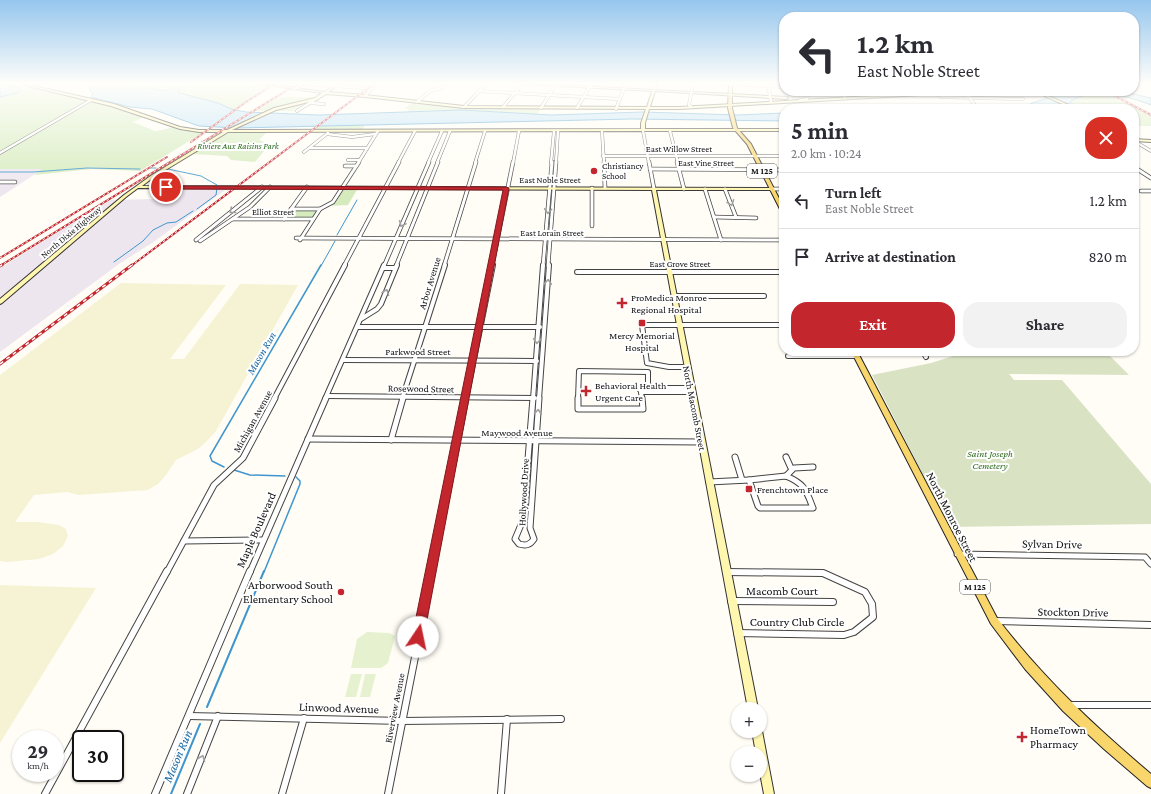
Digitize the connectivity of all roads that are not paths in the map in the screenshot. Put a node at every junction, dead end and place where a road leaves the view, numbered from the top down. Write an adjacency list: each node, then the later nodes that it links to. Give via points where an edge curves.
1 (57, 120): 31 (street)
2 (155, 120): 8 (street, via 176,128)
3 (250, 120): 8 (street, North Dixie Highway)
4 (644, 120): 17 (street, North Macomb Street)
5 (733, 120): 19 (main road, M 125)
6 (556, 130): 15 (street); 16 (street); 61 (street, Hollywood Drive)
7 (779, 130): 19 (street)
8 (227, 131): 9 (street); 51 (street, North Dixie Highway)
9 (331, 131): 10 (street); 20 (street)
10 (378, 131): 11 (street); 21 (street)
11 (415, 131): 12 (street); 56 (street, Michigan Avenue)
12 (442, 131): 13 (street); 25 (street, Maple Boulevard)
13 (450, 131): 14 (street); 26 (street)
14 (485, 131): 15 (street); 59 (street, Arbor Avenue)
15 (519, 131): 60 (street, Riverview Avenue)
16 (602, 131): 17 (street); 32 (street)
17 (643, 131): 18 (street); 33 (street, North Macomb Street)
18 (670, 131): 19 (street); 34 (street)
19 (737, 131): 35 (main road, M 125, via 747,141)
20 (327, 134): 21 (street, via 347,137); 27 (street)
21 (375, 134): 28 (street)
22 (1139, 140): 23 (street)
23 (1151, 141)
24 (1139, 143): 29 (street)
25 (436, 146): 26 (street); 39 (street, Maple Boulevard)
26 (444, 146): 40 (street)
27 (309, 148): 28 (street); 30 (street)
28 (367, 148): 38 (street)
29 (1151, 151)
30 (304, 152)
31 (0, 153)
32 (603, 156): 33 (street, East Willow Street); 63 (street)
33 (648, 156): 34 (street, East Willow Street); 43 (street, North Macomb Street)
34 (677, 156): 35 (street, East Willow Street); 44 (street)
35 (755, 156): 36 (street, East Willow Street); 45 (main road, M 125)
36 (779, 156)
37 (348, 160): 38 (street)
38 (360, 160): 42 (street)
39 (428, 164): 40 (street); 57 (street, Maple Boulevard)
40 (437, 165): 58 (street)
41 (345, 166): 42 (street)
42 (356, 166): 55 (street)
43 (650, 169): 44 (street, East Vine Street); 64 (street, North Macomb Street)
44 (681, 169): 45 (street, East Vine Street); 65 (street)
45 (762, 170): 46 (street, East Vine Street); 68 (main road, M 125)
46 (779, 170)
47 (1139, 170): 48 (street)
48 (1151, 178)
49 (0, 182): 50 (street)
50 (15, 182)
51 (137, 187): 52 (street, East Noble Street); 102 (street, North Dixie Highway)
52 (262, 187): 53 (street, East Noble Street); 80 (street, one-way to 80, via 199,239)
53 (270, 187): 54 (street, East Noble Street); 80 (street)
54 (307, 187): 55 (street, East Noble Street); 73 (street)
55 (342, 188): 56 (street, East Noble Street); 74 (street, via 333,202)
56 (385, 188): 57 (street, East Noble Street); 85 (street, Michigan Avenue)
57 (417, 188): 58 (street, East Noble Street); 76 (street, Maple Boulevard)
58 (427, 188): 59 (street, East Noble Street); 75 (street)
59 (467, 188): 60 (street, East Noble Street); 89 (street, Arbor Avenue)
60 (506, 188): 61 (street, East Noble Street); 90 (street, Riverview Avenue)
61 (552, 188): 62 (street, East Noble Street); 92 (street, Hollywood Drive)
62 (592, 188): 63 (street, East Noble Street); 83 (street)
63 (605, 188): 64 (street, East Noble Street)
64 (654, 188): 65 (street, East Noble Street); 91 (street, North Macomb Street)
65 (684, 189): 66 (street, East Noble Street)
66 (704, 189): 67 (street, East Noble Street); 77 (street)
67 (725, 189): 68 (street, East Noble Street); 78 (street, one-way to 78)
68 (771, 189): 69 (street); 72 (main road, M 125)
69 (779, 189)
70 (1141, 191): 71 (street)
71 (1151, 191)
72 (779, 204)
73 (291, 209): 74 (street); 81 (street)
74 (320, 209): 82 (street)
75 (418, 211): 76 (street); 88 (street)
76 (408, 212): 87 (street, Maple Boulevard, one-way to 87)
77 (714, 217): 78 (street); 93 (street)
78 (736, 217): 79 (street)
79 (756, 218)
80 (233, 219): 81 (street, Elliot Street)
81 (284, 219): 82 (street, Elliot Street)
82 (314, 219): 86 (street)
83 (592, 226)
84 (296, 238): 86 (street, East Lorain Street)
85 (358, 238): 86 (street, East Lorain Street); 87 (street, East Lorain Street); 143 (street, Michigan Avenue, via 243,458 214,485)
86 (301, 239)
87 (395, 239): 88 (street, East Lorain Street); 95 (street, Maple Boulevard)
88 (407, 239): 89 (street, East Lorain Street); 96 (street)
89 (453, 239): 90 (street, East Lorain Street); 109 (street, Arbor Avenue)
90 (498, 239): 92 (street, East Lorain Street); 110 (street, Riverview Avenue)
91 (663, 239): 92 (street, East Lorain Street); 93 (street, East Lorain Street); 98 (street, North Macomb Street)
92 (548, 240): 111 (street, Hollywood Drive); 112 (street, Hollywood Drive, one-way to 92)
93 (721, 240): 94 (street, East Lorain Street)
94 (779, 240)
95 (383, 268): 96 (street); 104 (street, Maple Boulevard)
96 (395, 268): 103 (street, one-way to 96)
97 (577, 272): 98 (street, East Grove Street)
98 (669, 272): 99 (street, East Grove Street); 100 (street, North Macomb Street)
99 (779, 272)
100 (674, 296): 101 (street); 106 (street, North Macomb Street)
101 (764, 296)
102 (0, 302)
103 (377, 309): 104 (street); 105 (street)
104 (365, 310): 105 (street, Maple Boulevard)
105 (361, 320): 108 (street, Maple Boulevard)
106 (679, 324): 107 (street); 119 (street, North Macomb Street); 119 (street, via 642,325 647,363)
107 (779, 325)
108 (358, 327): 109 (street); 114 (street, Maple Boulevard)
109 (426, 327): 110 (street); 115 (street, Arbor Avenue)
110 (479, 327): 111 (street); 116 (street, Riverview Avenue)
111 (538, 327): 112 (street); 117 (street, Hollywood Drive, one-way to 117)
112 (544, 327): 118 (street, Hollywood Drive)
113 (856, 356): 144 (main road, North Monroe Street / M 125)
114 (343, 360): 115 (street, Parkwood Street); 123 (street, Maple Boulevard)
115 (415, 360): 116 (street, Parkwood Street); 124 (street, Arbor Avenue)
116 (472, 360): 117 (street, Parkwood Street); 125 (street, Riverview Avenue)
117 (535, 361): 118 (street, Parkwood Street); 126 (street, Hollywood Drive)
118 (542, 361): 127 (street, Hollywood Drive)
119 (688, 367): 122 (street, North Macomb Street)
120 (648, 386): 121 (street, via 640,386); 121 (street, via 648,372 579,371 578,410 643,409); 122 (street)
121 (640, 390): 122 (street)
122 (692, 390): 133 (street, North Macomb Street)
123 (327, 396): 124 (street, Rosewood Street); 128 (street, Maple Boulevard)
124 (403, 397): 125 (street, Rosewood Street); 129 (street, Arbor Avenue)
125 (465, 398): 126 (street, Rosewood Street); 130 (street, Riverview Avenue)
126 (533, 398): 127 (street, Rosewood Street); 131 (street, Hollywood Drive)
127 (539, 398): 132 (street, Hollywood Drive, one-way to 127)
128 (308, 439): 129 (street, Maywood Avenue); 142 (street, Maple Boulevard)
129 (391, 440): 130 (street, Maywood Avenue)
130 (458, 441): 131 (street, Maywood Avenue); 160 (street, Riverview Avenue)
131 (529, 441): 132 (street, Maywood Avenue); 132 (street, Hollywood Drive, via 523,520 515,539 524,546 531,544 534,539 530,528)
132 (536, 441): 133 (street, Maywood Avenue)
133 (702, 442): 141 (street, North Macomb Street)
134 (735, 457): 139 (street)
135 (786, 457): 137 (street)
136 (813, 467): 137 (street)
137 (791, 468): 138 (street)
138 (786, 476): 140 (street); 140 (street, via 805,487 813,508 760,508)
139 (742, 480): 140 (street); 141 (street)
140 (749, 480)
141 (709, 482): 146 (street, North Macomb Street)
142 (263, 540): 143 (street); 155 (street, Maple Boulevard)
143 (184, 541): 163 (street, Michigan Avenue)
144 (957, 554): 145 (street, Sylvan Drive, via 1146,557); 149 (main road, North Monroe Street / M 125)
145 (1151, 564)
146 (726, 572): 147 (street, North Macomb Street); 151 (street, Country Club Circle, via 823,573 865,592 874,610 873,617 854,632 844,635)
147 (731, 601): 148 (street, Macomb Court); 151 (street, North Macomb Street)
148 (833, 602)
149 (994, 621): 150 (street, Stockton Drive); 153 (main road, North Monroe Street / M 125, via 1016,652)
150 (1151, 625)
151 (737, 633): 152 (street, North Macomb Street)
152 (752, 702)
153 (1063, 705): 154 (street); 162 (main road, North Monroe Street / M 125)
154 (1151, 705)
155 (189, 716): 156 (street, Linwood Avenue); 164 (street, Maple Boulevard)
156 (218, 716): 157 (street, Linwood Avenue); 165 (street, one-way to 156)
157 (304, 718): 160 (street, Linwood Avenue); 166 (street)
158 (561, 719): 159 (street, Linwood Avenue)
159 (507, 720): 160 (street, Linwood Avenue); 168 (street)
160 (402, 721): 167 (street, Riverview Avenue)
161 (758, 738): 169 (street)
162 (1151, 782)
163 (45, 794)
164 (155, 794)
165 (187, 794)
166 (282, 794)
167 (388, 794)
168 (501, 794)
169 (769, 794)

